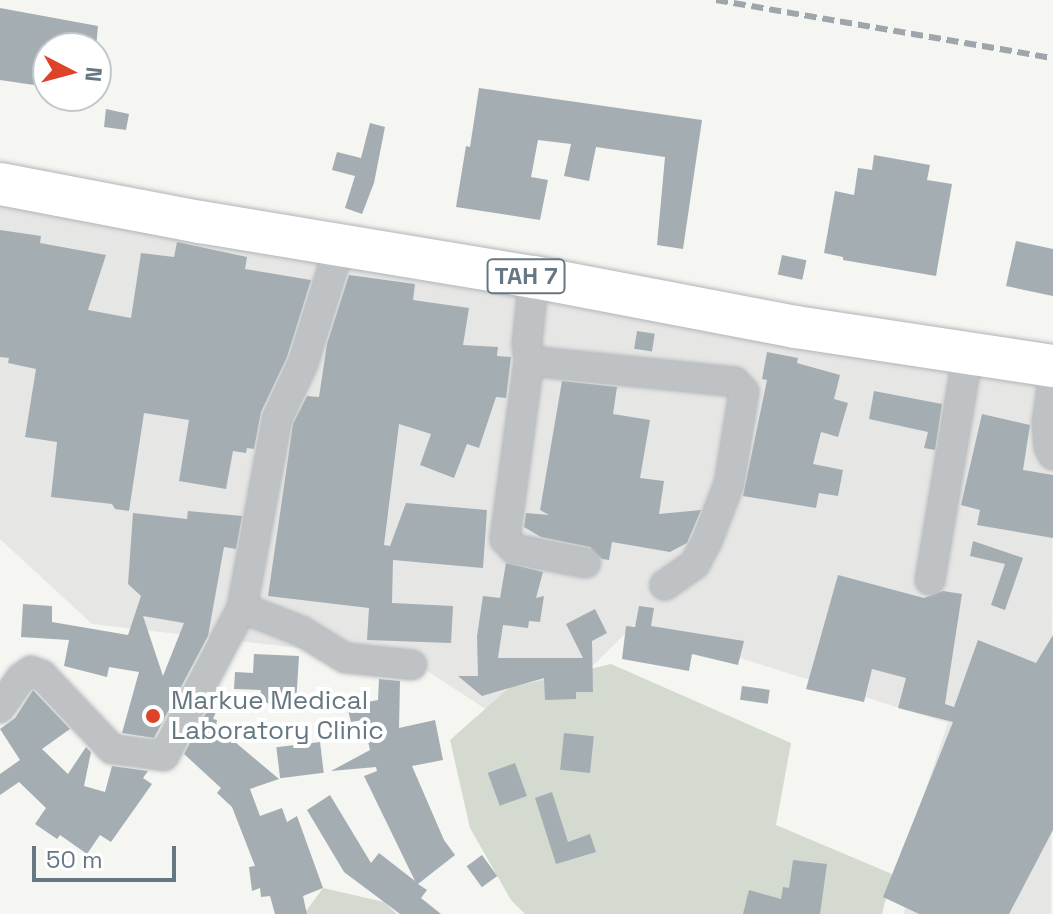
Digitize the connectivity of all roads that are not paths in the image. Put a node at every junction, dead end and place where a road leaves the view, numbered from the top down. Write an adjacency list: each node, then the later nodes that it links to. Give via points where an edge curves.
1 (0, 184): 2 (highway, TAH 7)
2 (340, 245): 3 (highway, TAH 7); 12 (street, via 303,363 277,419)
3 (534, 277): 4 (highway, TAH 7); 5 (street)
4 (968, 354): 6 (highway, TAH 7); 10 (street)
5 (529, 361): 9 (street, via 505,539 514,549); 11 (street, via 735,382 744,392 729,484 707,541 695,564)
6 (1053, 366)
7 (1053, 380): 8 (street, via 1047,423)
8 (1053, 455)
9 (586, 563)
10 (930, 580)
11 (665, 585)
12 (242, 608): 13 (street, via 301,631 345,658); 14 (street, via 164,756 112,749 42,675 31,671)
13 (412, 665)
14 (0, 708)

